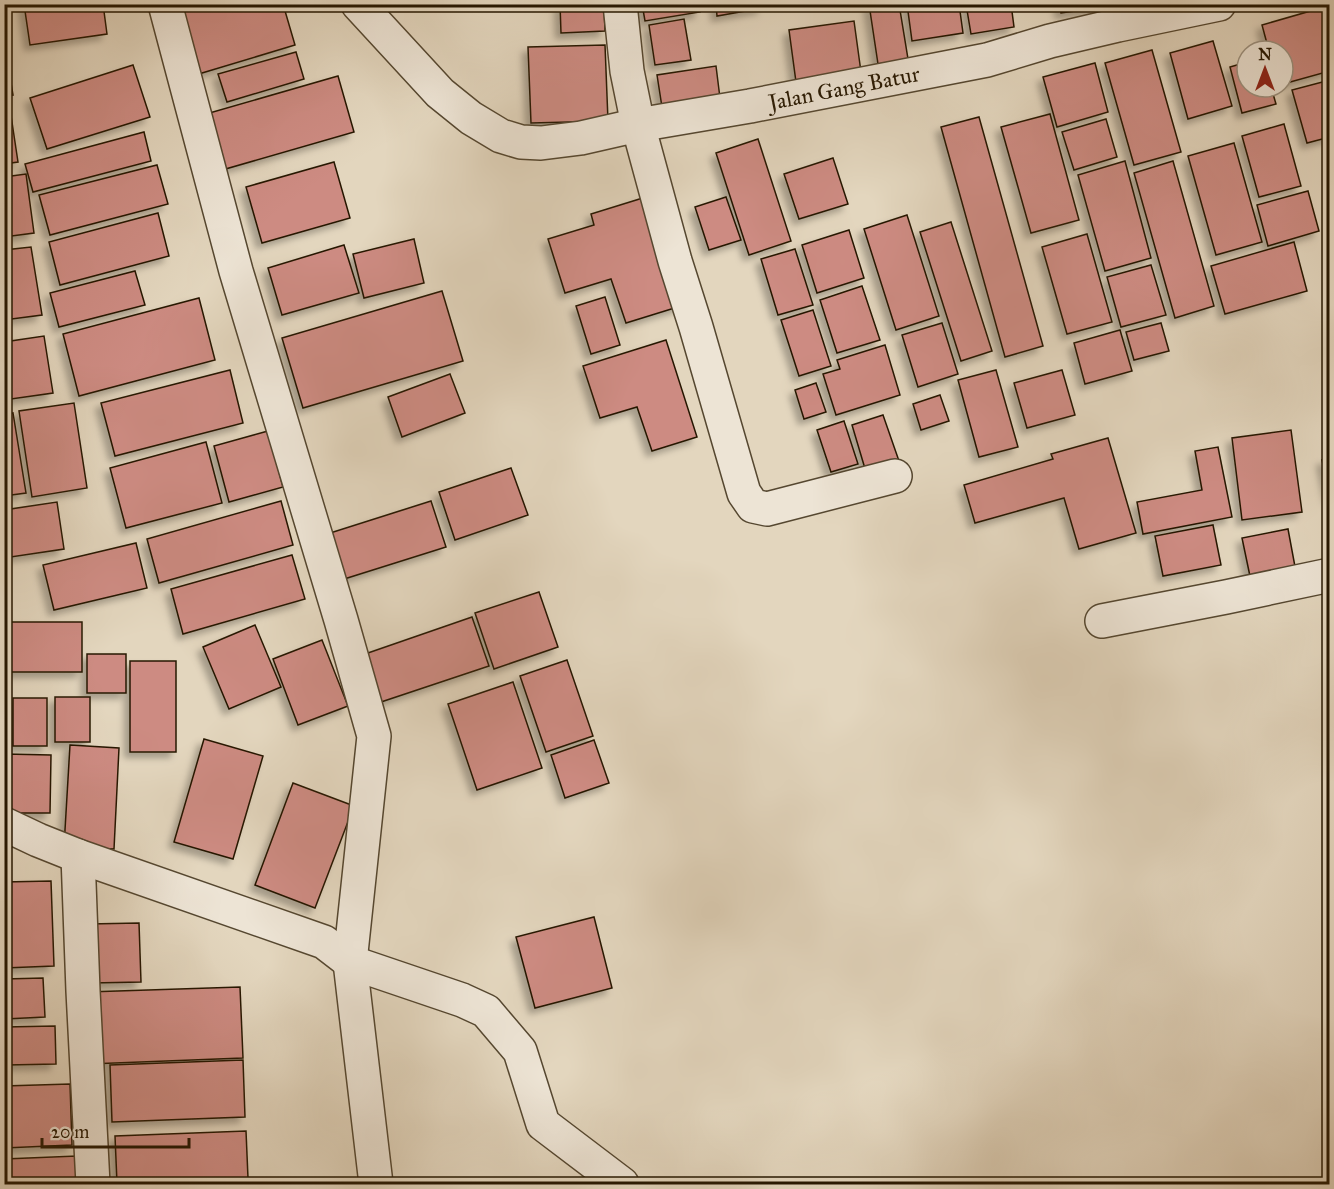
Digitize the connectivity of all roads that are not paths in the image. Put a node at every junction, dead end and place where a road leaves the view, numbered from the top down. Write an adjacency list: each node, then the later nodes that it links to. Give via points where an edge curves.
1 (165, 4): 11 (street, via 236,271 374,736)
2 (358, 4): 5 (street, Jalan Gang Batur, via 440,93 501,136 541,143)
3 (620, 4): 5 (street)
4 (1219, 4): 5 (street, Jalan Gang Batur, via 1050,41 987,60)
5 (638, 125): 6 (street, via 744,493 753,506 767,509)
6 (895, 476)
7 (1329, 574): 8 (street)
8 (1102, 621)
9 (4, 824): 10 (street)
10 (78, 856): 11 (street, via 324,942); 12 (street)
11 (350, 962): 13 (street); 14 (street, via 486,1011 520,1051 543,1124)
12 (93, 1185)
13 (376, 1185)
14 (622, 1185)

